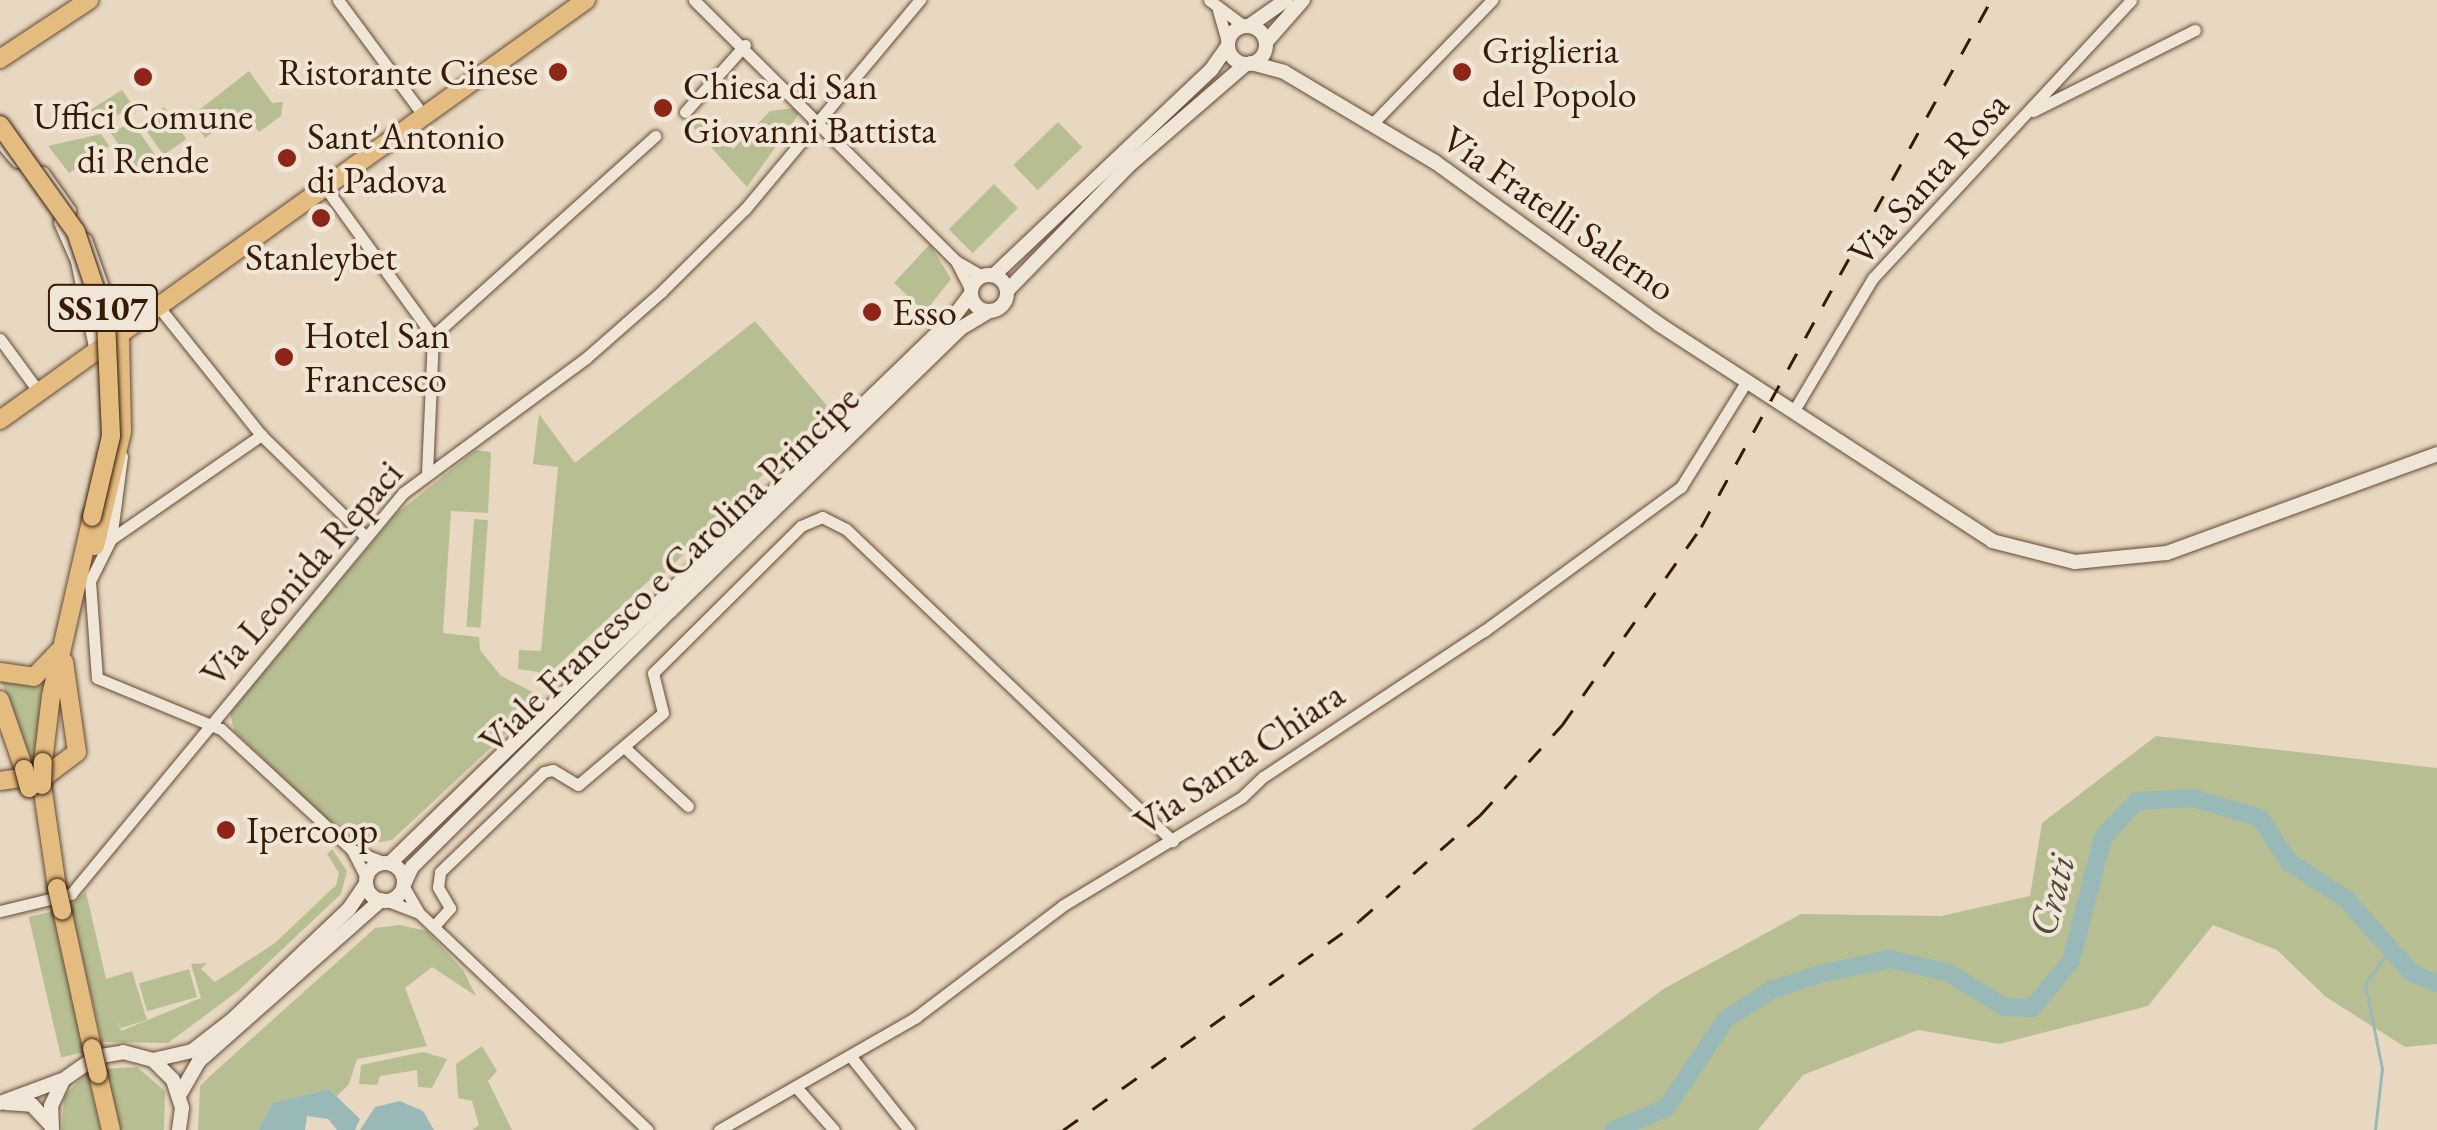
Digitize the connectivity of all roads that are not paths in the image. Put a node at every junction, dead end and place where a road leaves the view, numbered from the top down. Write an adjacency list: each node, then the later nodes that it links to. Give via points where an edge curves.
1 (90, 0): 16 (main road)
2 (338, 0): 21 (street)
3 (586, 0): 21 (main road)
4 (694, 0): 14 (street)
5 (920, 0): 23 (street, Via Leonida Repaci)
6 (1286, 0): 11 (street, Viale Francesco e Carolina Principe)
7 (1303, 0): 13 (street, Viale Francesco e Carolina Principe)
8 (1492, 0): 25 (street)
9 (2131, 0): 22 (street, Via Santa Rosa)
10 (1214, 5): 11 (street); 15 (street)
11 (1246, 26): 13 (street); 15 (street, Viale Francesco e Carolina Principe)
12 (2195, 30): 22 (street)
13 (1266, 45): 17 (street, Viale Francesco e Carolina Principe); 18 (street, Via Fratelli Salerno)
14 (745, 46): 19 (street); 23 (street)
15 (1228, 46): 17 (street); 30 (street, Viale Francesco e Carolina Principe, via 1211,70)
16 (0, 60)
17 (1248, 64): 18 (street, Via Fratelli Salerno); 32 (street, Viale Francesco e Carolina Principe, via 1128,167)
18 (1284, 72): 25 (street, Via Fratelli Salerno)
19 (685, 112)
20 (0, 115): 35 (street, via 86,238)
21 (423, 115): 28 (main road)
22 (2025, 115): 41 (street, Via Santa Rosa, via 1874,278)
23 (814, 119): 29 (street); 46 (street, Via Leonida Repaci, via 746,209 660,292 586,358)
24 (0, 124): 49 (main road, SS107, bridge, via 76,232 106,320 112,436)
25 (1372, 124): 39 (street, Via Fratelli Salerno)
26 (655, 136): 36 (street)
27 (0, 142): 38 (street, via 64,230)
28 (325, 186): 33 (main road); 36 (street)
29 (956, 261): 30 (street); 31 (street)
30 (988, 276): 31 (street, Viale Francesco e Carolina Principe); 32 (street)
31 (971, 292): 34 (street); 60 (street, Viale Francesco e Carolina Principe, via 952,320)
32 (1008, 292): 34 (street, Viale Francesco e Carolina Principe, via 1000,308)
33 (158, 306): 35 (main road); 44 (street)
34 (989, 312): 62 (street, Viale Francesco e Carolina Principe, via 961,328 672,610 424,856)
35 (120, 334): 38 (main road); 43 (main road)
36 (433, 336): 46 (street)
37 (0, 340): 40 (street)
38 (95, 351): 40 (main road)
39 (1746, 382): 41 (street, Via Fratelli Salerno); 58 (street, Via Santa Chiara, via 1681,487 1484,631)
40 (39, 392): 42 (main road)
41 (1793, 412): 45 (street, Via Fratelli Salerno, via 1992,541 2075,562 2167,553)
42 (0, 420)
43 (122, 432): 48 (street, via 123,479); 49 (main road, via 99,540)
44 (261, 435): 47 (street); 48 (street)
45 (2437, 454)
46 (428, 473): 47 (street, Via Leonida Repaci)
47 (365, 536): 53 (street, Via Leonida Repaci)
48 (111, 538): 53 (street, via 90,581 97,678)
49 (80, 572): 50 (main road, SS107)
50 (63, 642): 51 (main road, via 34,677 16,680); 55 (main road, via 77,752 48,774); 56 (main road, SS107, bridge)
51 (0, 672)
52 (0, 700): 56 (main road, bridge)
53 (210, 724): 59 (street); 64 (street, Via Leonida Repaci, via 70,894)
54 (624, 746): 57 (street); 58 (street, via 664,713 652,690 657,668 802,526 832,518); 66 (street, via 578,785 553,770 537,777 440,872 438,887 450,908)
55 (0, 781)
56 (36, 787): 74 (main road, SS107, bridge)
57 (688, 806)
58 (1172, 841): 67 (street, Via Santa Chiara, via 1062,906)
59 (352, 850): 60 (street); 61 (street)
60 (387, 863): 61 (street, Viale Francesco e Carolina Principe); 62 (street)
61 (366, 881): 63 (street); 68 (street, Viale Francesco e Carolina Principe, via 349,909 232,1020 182,1056)
62 (404, 885): 63 (street, Viale Francesco e Carolina Principe); 65 (street)
63 (384, 900): 65 (street); 71 (street, Viale Francesco e Carolina Principe, via 200,1061)
64 (0, 912)
65 (420, 913): 66 (street)
66 (434, 926): 76 (street)
67 (852, 1058): 70 (street, Via Santa Chiara); 79 (street)
68 (153, 1060): 69 (street, via 123,1052 96,1057); 71 (street)
69 (63, 1080): 72 (street); 73 (street)
70 (796, 1088): 77 (street, Via Santa Chiara); 78 (street)
71 (180, 1094): 75 (street)
72 (0, 1103): 73 (street, via 32,1105)
73 (51, 1127)
74 (111, 1130)
75 (179, 1130)
76 (648, 1130)
77 (719, 1130)
78 (834, 1130)
79 (910, 1130)

